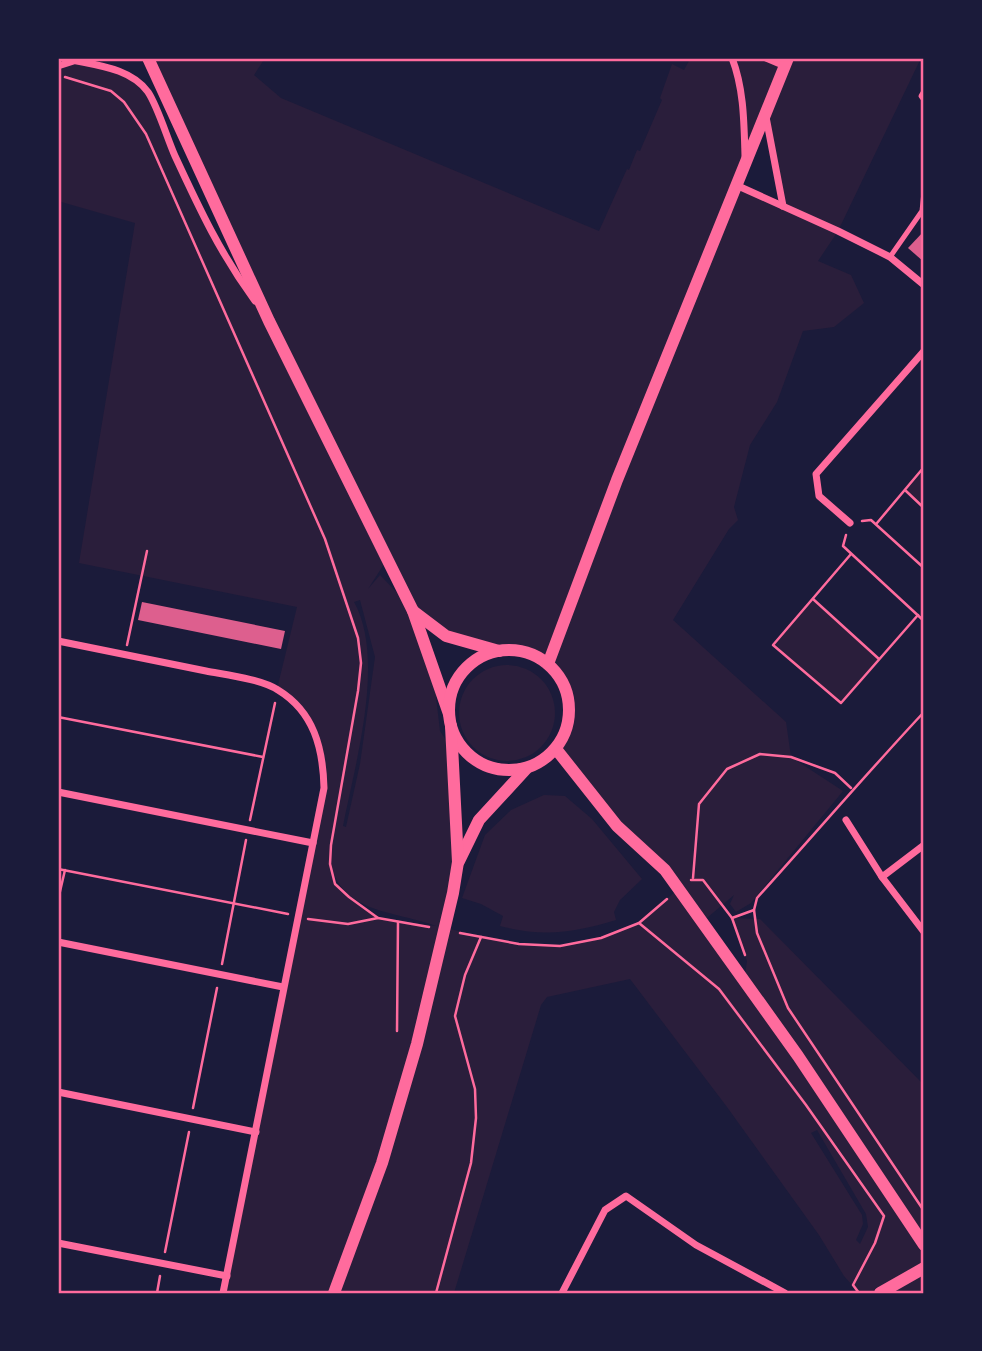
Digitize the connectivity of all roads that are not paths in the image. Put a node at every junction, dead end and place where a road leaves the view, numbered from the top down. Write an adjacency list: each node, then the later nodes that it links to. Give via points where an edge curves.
1 (148, 58): 16 (street)
2 (732, 58): 10 (street, via 743,100)
3 (766, 58): 5 (street)
4 (80, 59): 6 (street); 16 (street, via 129,75 148,92 209,230)
5 (787, 62): 9 (street)
6 (58, 68)
7 (924, 91): 8 (lane)
8 (924, 100)
9 (765, 113): 10 (street); 13 (street)
10 (746, 160): 11 (street)
11 (736, 185): 13 (street); 22 (street)
12 (924, 192): 14 (lane, via 922,211)
13 (783, 206): 14 (street)
14 (890, 257): 15 (street)
15 (924, 285)
16 (269, 321): 19 (street)
17 (924, 351): 18 (street, via 816,474 819,496)
18 (850, 523)
19 (413, 611): 21 (street, via 446,636); 23 (street)
20 (58, 642): 28 (street, via 277,689 311,723 323,758 324,788)
21 (499, 650): 22 (street, via 528,653); 23 (street, via 476,660 458,678)
22 (548, 664): 24 (street, via 566,688 569,702 568,725)
23 (450, 720): 25 (street, via 463,750 485,766); 30 (street)
24 (556, 749): 25 (street); 38 (street, via 617,826 665,870 798,1056)
25 (526, 769): 30 (street, via 479,820)
26 (58, 792): 28 (street)
27 (846, 820): 31 (street)
28 (313, 843): 34 (street)
29 (924, 845): 31 (street)
30 (458, 862): 42 (street, via 417,1044 382,1163)
31 (882, 877): 32 (street)
32 (924, 932)
33 (58, 942): 34 (street)
34 (283, 987): 36 (street)
35 (58, 1092): 36 (street)
36 (256, 1132): 40 (street)
37 (58, 1243): 40 (street)
38 (924, 1245)
39 (924, 1268): 45 (street)
40 (227, 1276): 41 (street)
41 (223, 1293)
42 (334, 1293)
43 (562, 1293): 44 (street, via 605,1210 626,1196 696,1245)
44 (785, 1293)
45 (880, 1293)

